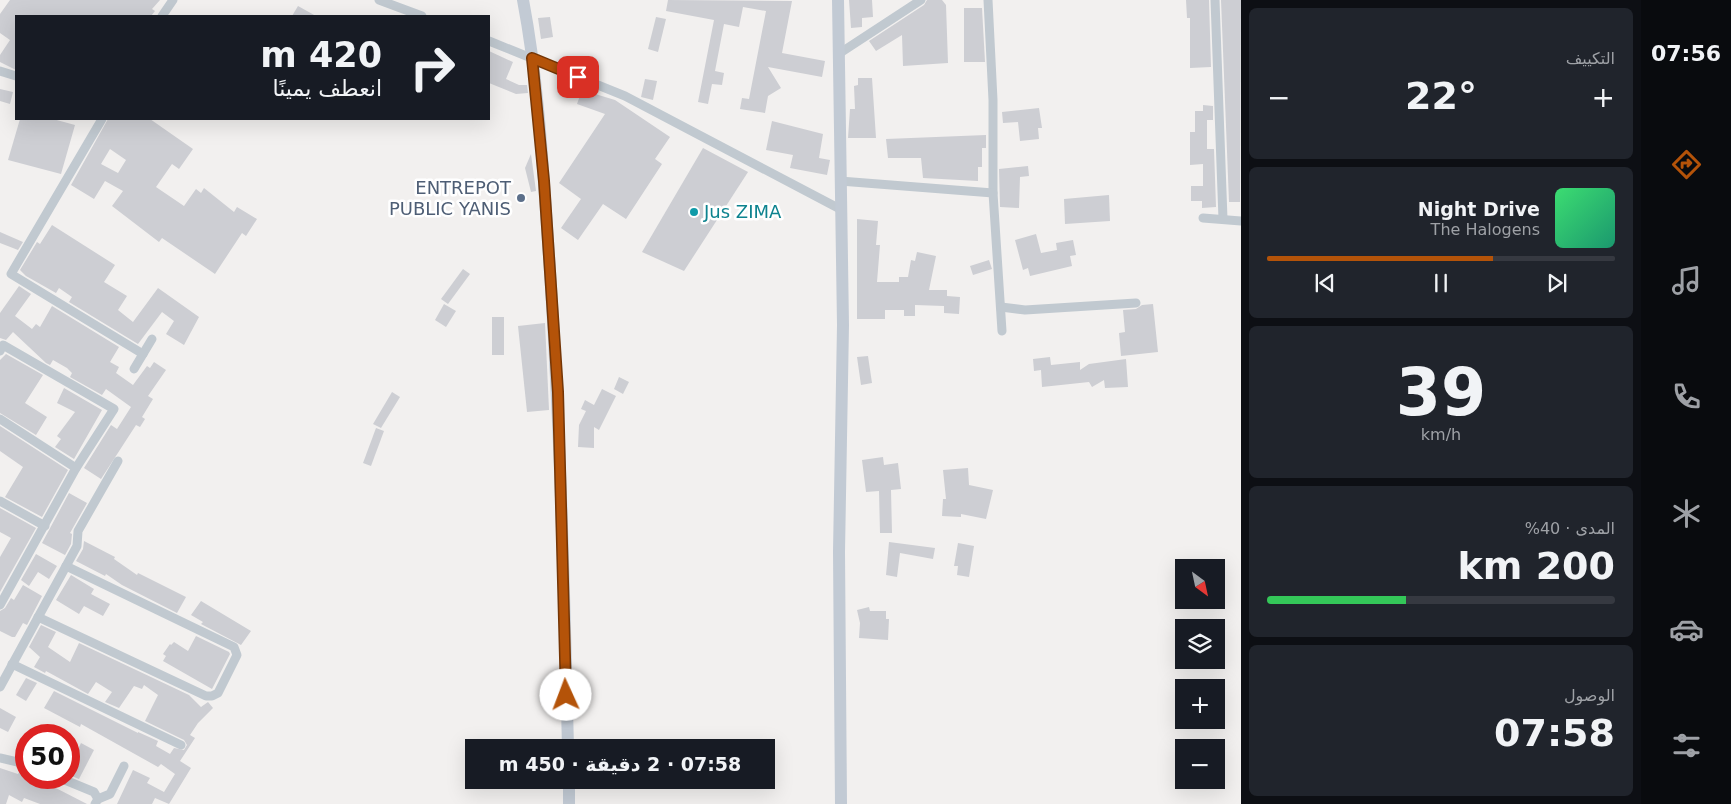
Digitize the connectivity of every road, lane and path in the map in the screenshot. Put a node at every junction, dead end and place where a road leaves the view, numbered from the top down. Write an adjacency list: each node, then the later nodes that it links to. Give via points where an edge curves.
1 (173, 0): 8 (street)
2 (379, 0): 9 (street)
3 (523, 0): 12 (main road)
4 (838, 0): 11 (main road)
5 (920, 0): 11 (street)
6 (988, 0): 17 (street)
7 (1215, 0): 20 (street)
8 (163, 15)
9 (419, 15)
10 (490, 41): 12 (street)
11 (840, 53): 16 (main road)
12 (532, 58): 18 (street, via 625,96); 40 (main road, via 558,392)
13 (0, 71): 14 (street)
14 (15, 76)
15 (101, 120): 27 (street, via 11,274)
16 (840, 181): 17 (street); 18 (main road)
17 (993, 193): 23 (street)
18 (840, 209): 49 (main road, via 844,325 839,552)
19 (1203, 218): 20 (street)
20 (1223, 220): 21 (street)
21 (1241, 221)
22 (1136, 303): 23 (street, via 1025,310)
23 (1001, 306): 24 (street)
24 (1002, 331)
25 (152, 339): 27 (street)
26 (0, 351): 31 (street, via 3,345 114,408)
27 (144, 354): 28 (street)
28 (134, 369)
29 (0, 419): 31 (street)
30 (118, 461): 34 (street, via 78,531 77,546)
31 (76, 468): 33 (street)
32 (0, 500): 33 (street)
33 (45, 526): 35 (street)
34 (66, 566): 37 (street); 37 (street, via 234,647 237,655 220,690 206,696)
35 (3, 592): 36 (street)
36 (0, 605)
37 (38, 616): 38 (street)
38 (12, 664): 39 (street); 41 (street)
39 (0, 687)
40 (568, 739)
41 (181, 745)
42 (0, 758): 43 (street)
43 (15, 761)
44 (124, 766): 47 (street, via 110,794)
45 (80, 789): 47 (street)
46 (569, 789): 48 (main road)
47 (96, 798)
48 (569, 804)
49 (841, 804)

